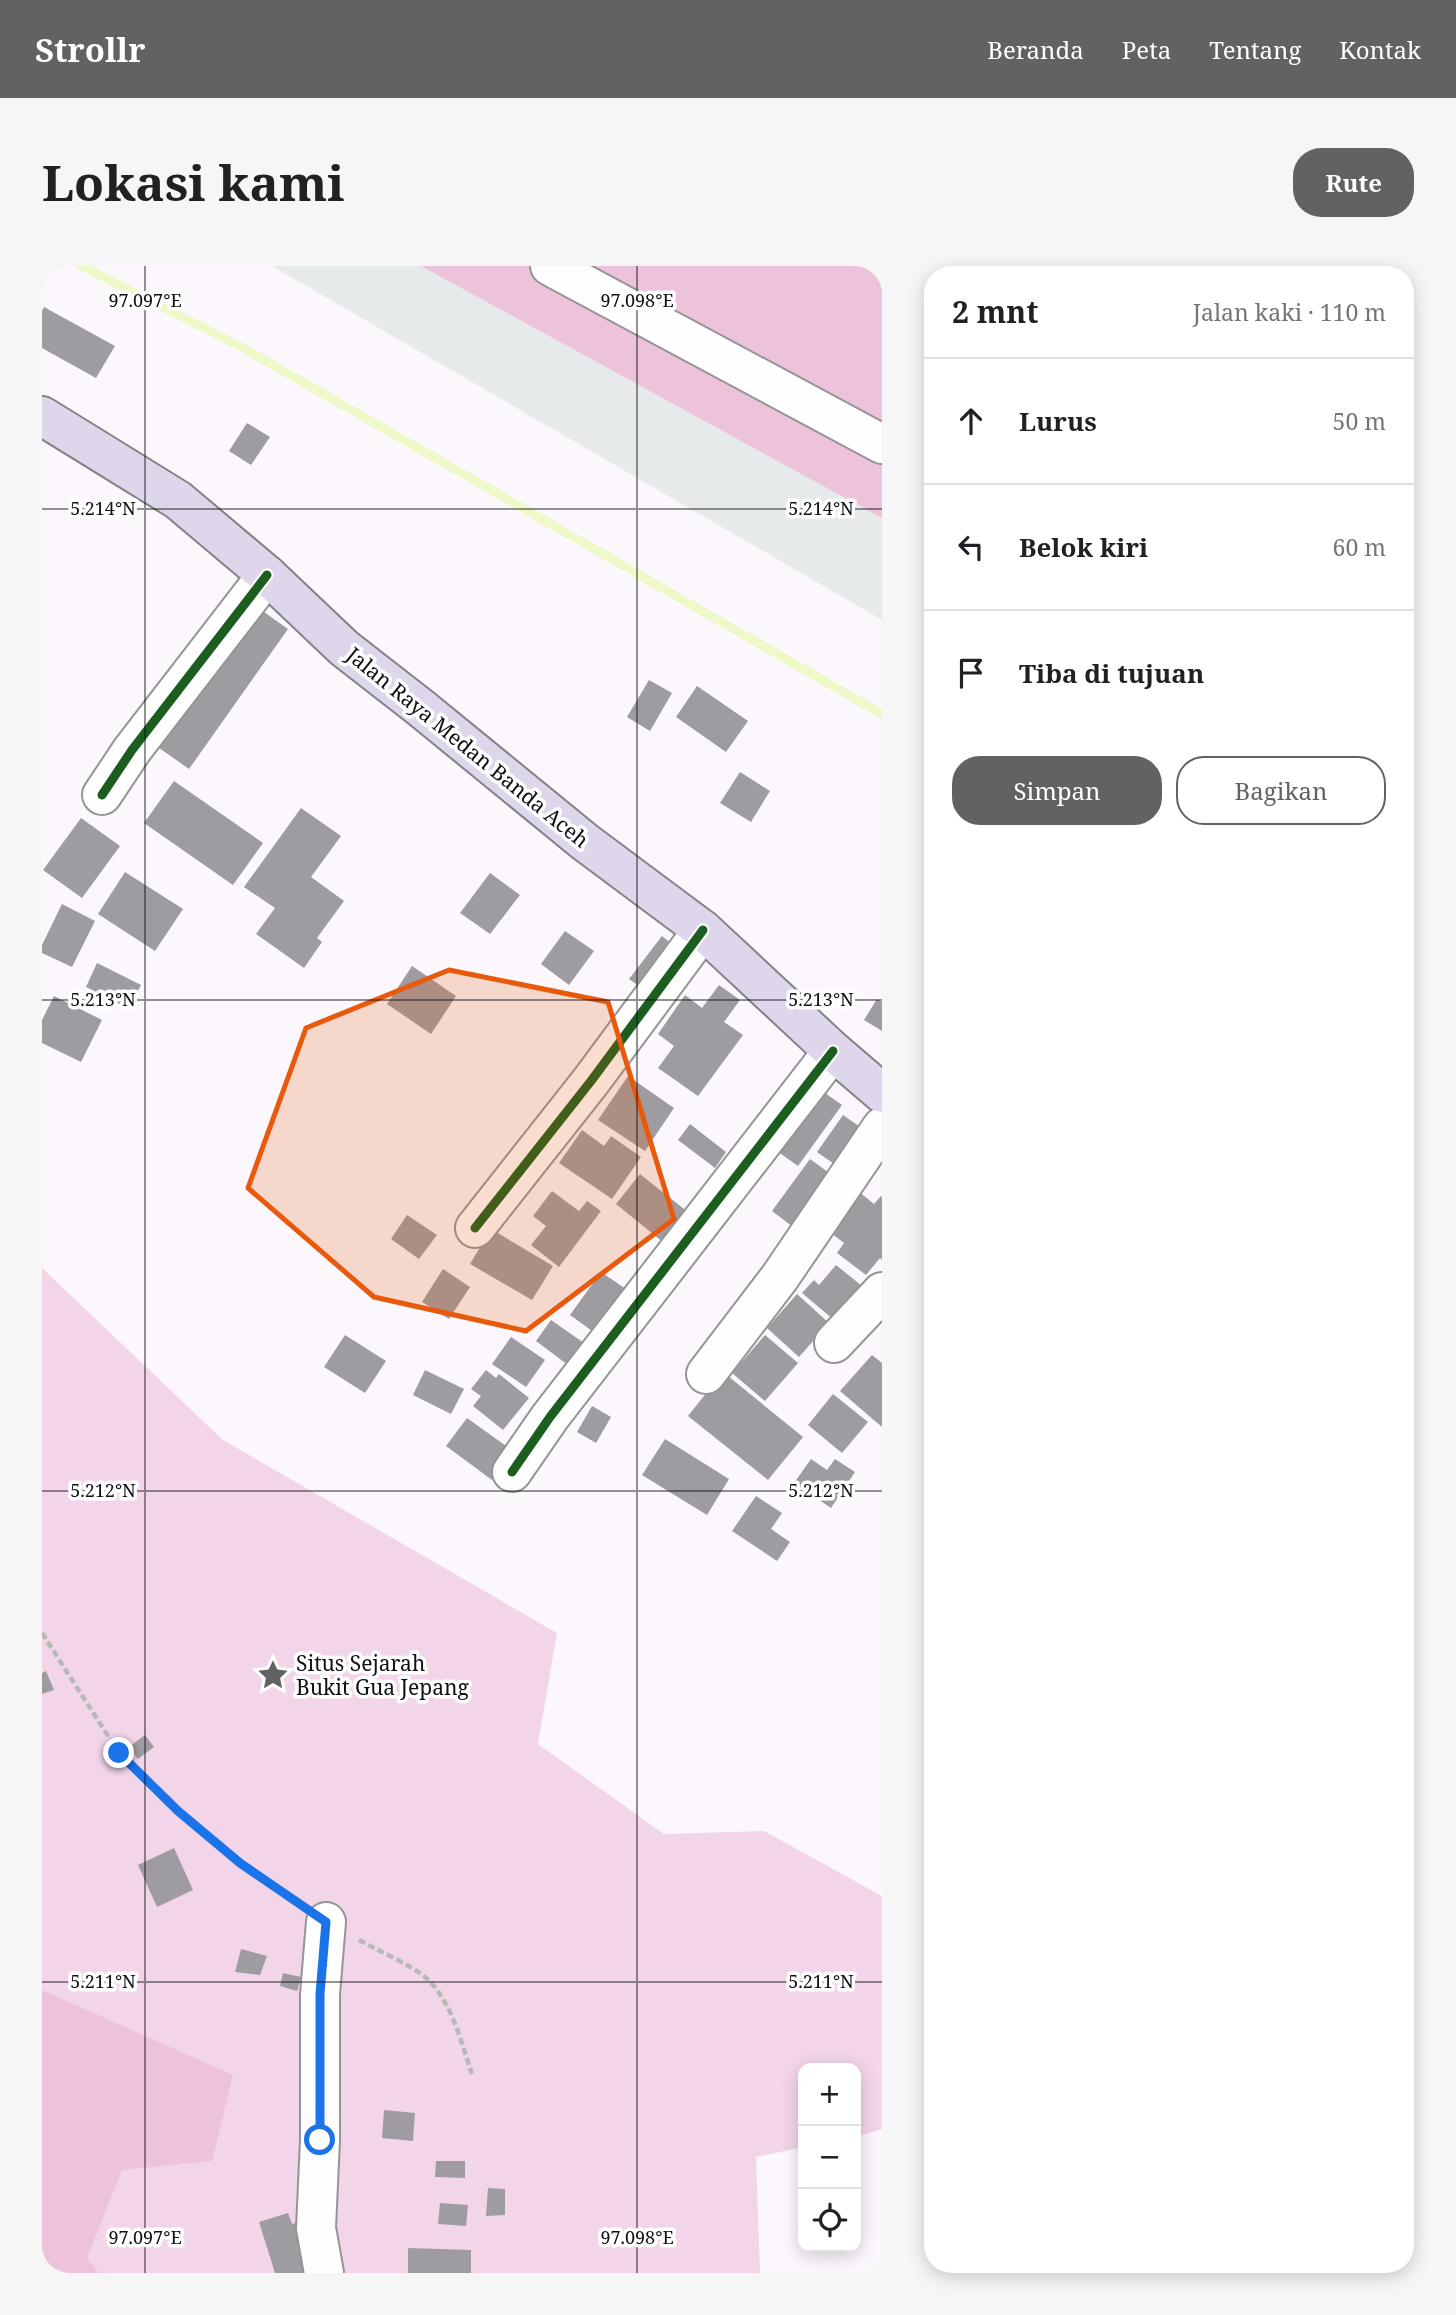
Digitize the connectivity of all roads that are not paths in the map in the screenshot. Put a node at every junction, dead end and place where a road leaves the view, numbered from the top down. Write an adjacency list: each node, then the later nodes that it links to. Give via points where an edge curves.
1 (550, 266): 3 (street)
2 (42, 416): 4 (highway, Jalan Raya Medan Banda Aceh, via 178,500)
3 (882, 444)
4 (267, 575): 5 (street); 6 (highway, Jalan Raya Medan Banda Aceh, via 344,648 585,842)
5 (102, 795)
6 (703, 930): 7 (highway, Jalan Raya Medan Banda Aceh); 10 (street)
7 (833, 1051): 8 (highway, Jalan Raya Medan Banda Aceh); 14 (street)
8 (882, 1093)
9 (882, 1127): 13 (street, via 780,1277)
10 (475, 1228)
11 (882, 1292): 12 (street)
12 (834, 1343)
13 (706, 1374)
14 (512, 1472)
15 (326, 1922): 16 (street, via 320,1994 316,2228)
16 (324, 2273)

